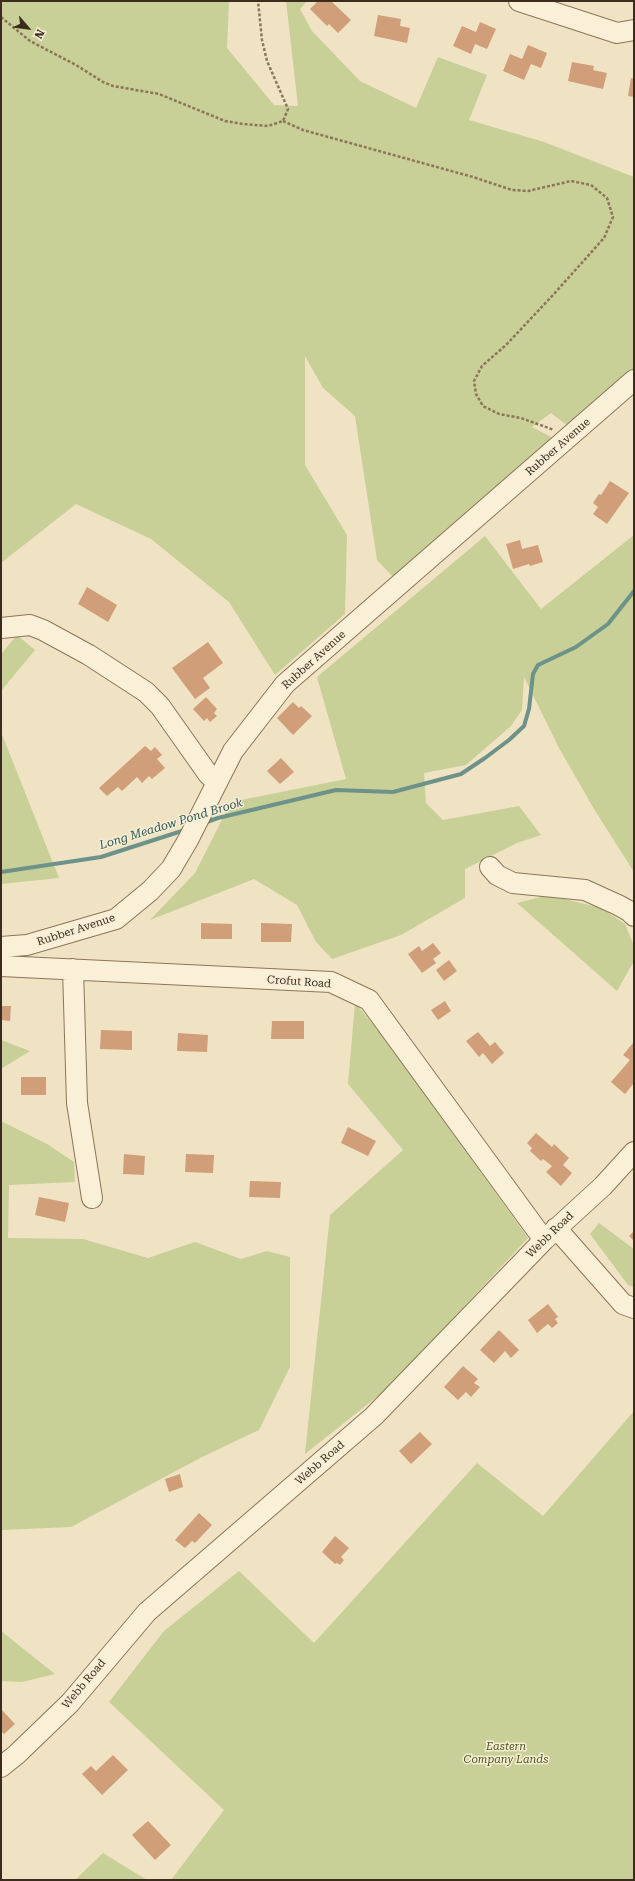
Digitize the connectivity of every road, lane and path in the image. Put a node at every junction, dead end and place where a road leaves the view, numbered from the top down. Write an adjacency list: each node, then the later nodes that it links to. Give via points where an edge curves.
1 (258, 1): 5 (path, via 267,61 288,109)
2 (519, 1): 4 (street, via 617,33)
3 (1, 17): 5 (path, via 30,41 113,86 159,94 235,123 268,126)
4 (634, 30)
5 (283, 121): 7 (path, via 303,130 512,190 528,191 571,182 592,185 607,198 613,217 604,238 548,301 482,366 474,381 476,394 483,406 499,414 548,426)
6 (634, 380): 7 (street, Rubber Avenue)
7 (567, 439): 9 (street, Rubber Avenue, via 285,684 233,751)
8 (1, 628): 9 (street, via 30,626 44,630 89,655 146,692 160,706)
9 (216, 782): 12 (street, Rubber Avenue, via 171,869 150,891 116,919 27,945)
10 (490, 867): 11 (street, via 497,875 512,883 585,890 618,905)
11 (634, 916)
12 (1, 947)
13 (1, 966): 14 (street, Crofut Road)
14 (73, 969): 16 (street, via 77,1103); 17 (street, Crofut Road, via 331,982 369,1000)
15 (634, 1152): 17 (street, Webb Road, via 603,1186)
16 (92, 1198)
17 (550, 1234): 18 (street, Crofut Road, via 623,1304); 19 (street, Webb Road, via 374,1416 147,1612 70,1703)
18 (634, 1308)
19 (1, 1767)

